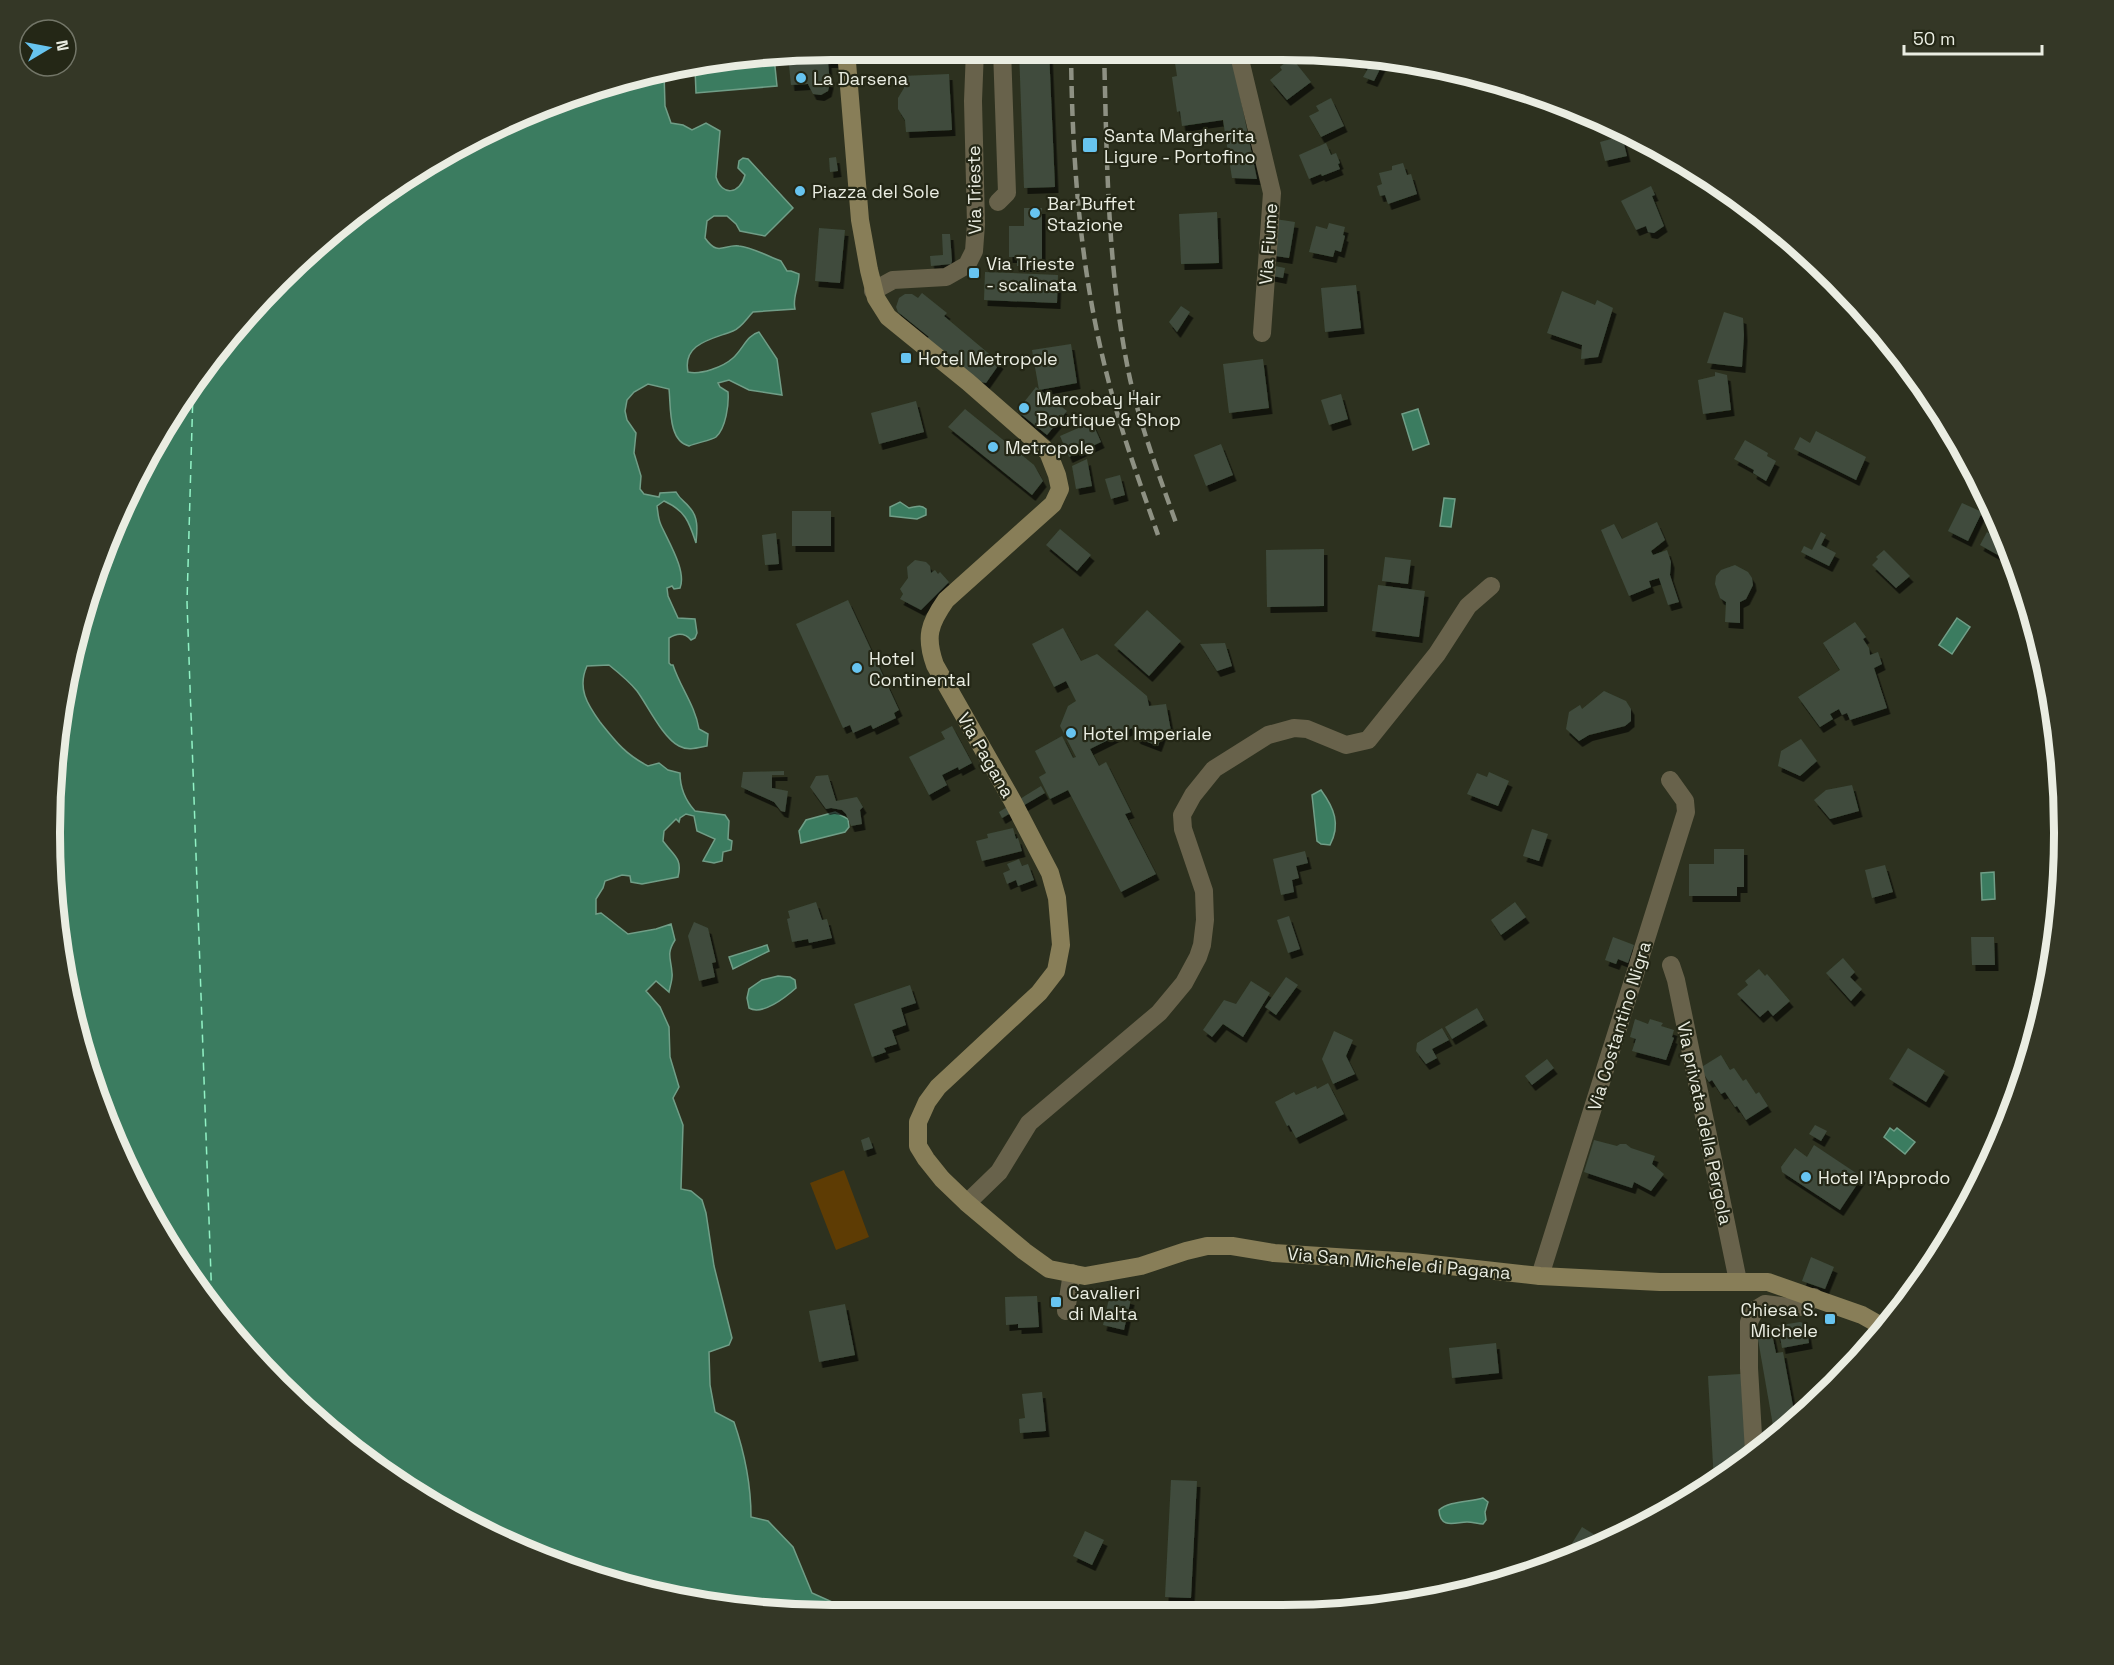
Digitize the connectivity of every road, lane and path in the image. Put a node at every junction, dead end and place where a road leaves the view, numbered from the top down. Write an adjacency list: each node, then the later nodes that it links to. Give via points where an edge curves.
1 (847, 60): 6 (main road, Via Pagana, via 860,220)
2 (975, 60): 6 (street, Via Trieste, via 974,251 967,265 946,277 893,280)
3 (1002, 60): 5 (street, via 1007,193)
4 (1240, 60): 7 (street, Via Fiume, via 1272,193)
5 (998, 202)
6 (873, 291): 11 (main road, Via Pagana, via 888,317 1048,452 1060,489 1053,504 946,600 932,620 929,638 935,665 1050,873 1061,921 1056,971 1039,993 938,1087 927,1102 918,1122 918,1146)
7 (1262, 333)
8 (1491, 586): 12 (street, via 1468,606 1437,654 1368,740 1346,745 1307,729 1294,728 1268,735 1214,769 1182,815 1203,891 1205,920 1202,945 1184,983 1159,1013 1029,1123 999,1172)
9 (1670, 780): 14 (street, Via Costantino Nigra, via 1685,801 1686,812)
10 (1671, 965): 15 (street, Via privata della Pergola)
11 (942, 1179): 12 (main road, Via San Michele di Pagana)
12 (967, 1203): 13 (main road, Via San Michele di Pagana, via 1049,1269)
13 (1072, 1273): 14 (main road, Via San Michele di Pagana, via 1085,1276 1141,1266 1207,1246 1232,1246); 17 (street)
14 (1540, 1276): 15 (main road, Via San Michele di Pagana)
15 (1738, 1281): 16 (main road, Via San Michele di Pagana, via 1768,1282)
16 (1814, 1297): 18 (main road, Via San Michele di Pagana); 19 (street, via 1796,1308 1765,1304 1755,1310 1749,1322)
17 (1066, 1311)
18 (1877, 1324)
19 (1754, 1444)

